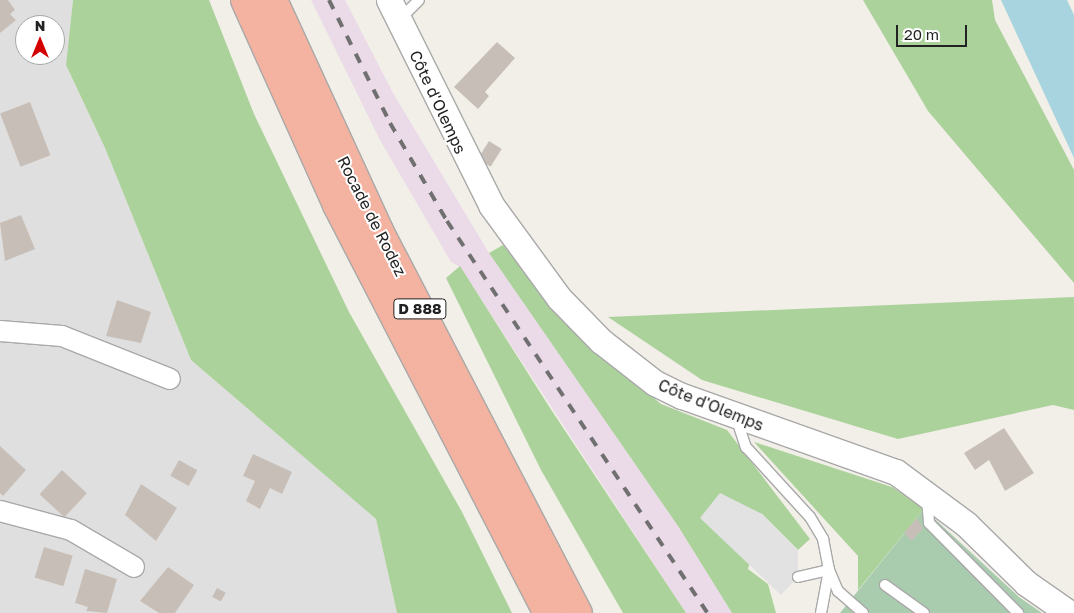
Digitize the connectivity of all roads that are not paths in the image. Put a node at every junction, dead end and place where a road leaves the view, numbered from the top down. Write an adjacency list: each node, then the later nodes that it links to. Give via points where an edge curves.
1 (245, 0): 14 (highway, Rocade de Rodez / D 888, via 337,205)
2 (273, 0): 15 (highway, Rocade de Rodez / D 888, via 375,224)
3 (419, 0): 4 (lane)
4 (394, 10): 7 (street, Côte d'Olemps, via 491,205 559,298 601,341 655,383)
5 (0, 331): 6 (street, via 62,336)
6 (170, 379)
7 (736, 416): 8 (street, Côte d'Olemps, via 896,472); 11 (lane, via 746,447 810,517 823,538)
8 (927, 495): 19 (lane, via 929,523); 20 (street, Côte d'Olemps, via 966,524 1026,583)
9 (0, 511): 10 (street, via 71,530)
10 (134, 567)
11 (829, 570): 12 (lane); 16 (lane); 17 (lane, via 838,591)
12 (798, 577)
13 (885, 585): 18 (lane)
14 (548, 613)
15 (578, 613)
16 (820, 613)
17 (863, 613)
18 (924, 613)
19 (1018, 613)
20 (1070, 613)

